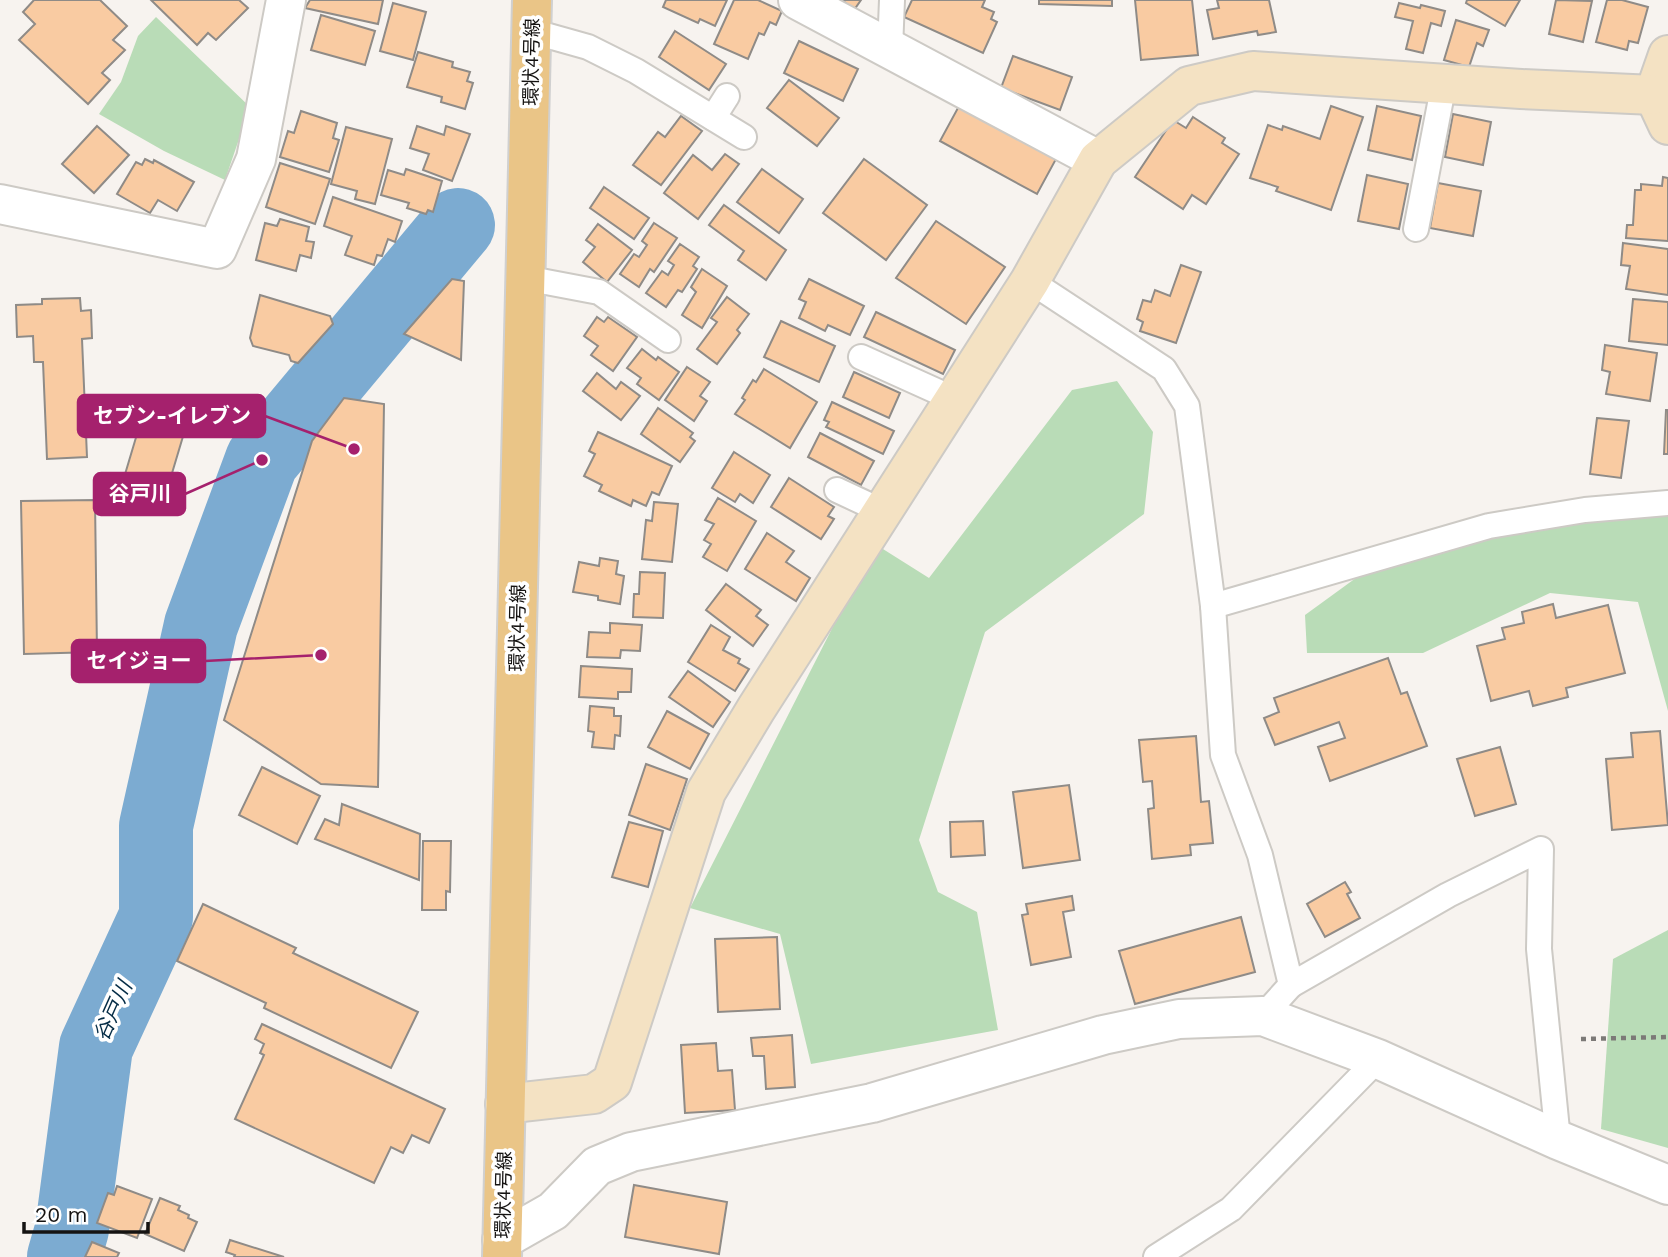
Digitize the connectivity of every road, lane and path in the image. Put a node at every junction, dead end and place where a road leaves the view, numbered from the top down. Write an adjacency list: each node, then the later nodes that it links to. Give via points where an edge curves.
1 (286, 0): 13 (street, via 256,159 216,249)
2 (799, 0): 5 (street)
3 (892, 0): 5 (lane)
4 (532, 16): 10 (lane); 15 (main road, 環状4号線)
5 (890, 48): 12 (street)
6 (1668, 55): 9 (street)
7 (1444, 83): 9 (street, via 1521,89); 12 (street, via 1253,71 1189,86); 14 (lane)
8 (727, 96): 10 (lane)
9 (1661, 110)
10 (713, 118): 11 (lane)
11 (744, 137)
12 (1098, 160): 16 (street)
13 (0, 204)
14 (1416, 229)
15 (525, 278): 17 (lane, via 599,292); 29 (main road, 環状4号線)
16 (1030, 281): 19 (street); 23 (lane, via 1164,369 1187,406)
17 (668, 340)
18 (861, 357): 19 (lane)
19 (954, 399): 22 (street)
20 (837, 490): 22 (lane)
21 (1668, 503): 23 (lane, via 1585,510 1489,526)
22 (882, 511): 29 (street, via 706,792 612,1082 594,1094)
23 (1213, 606): 24 (lane, via 1223,755 1260,855)
24 (1291, 985): 25 (lane); 27 (lane, via 1448,895 1541,849 1539,948)
25 (1263, 1016): 28 (street); 32 (street, via 1179,1019 872,1102 631,1152 597,1166 553,1212 538,1218)
26 (1668, 1037): 27 (path)
27 (1549, 1040): 30 (lane)
28 (1378, 1059): 30 (street); 33 (lane, via 1231,1209)
29 (505, 1104): 32 (main road, 環状4号線)
30 (1559, 1140): 31 (street)
31 (1668, 1185)
32 (502, 1248)
33 (1156, 1257)

